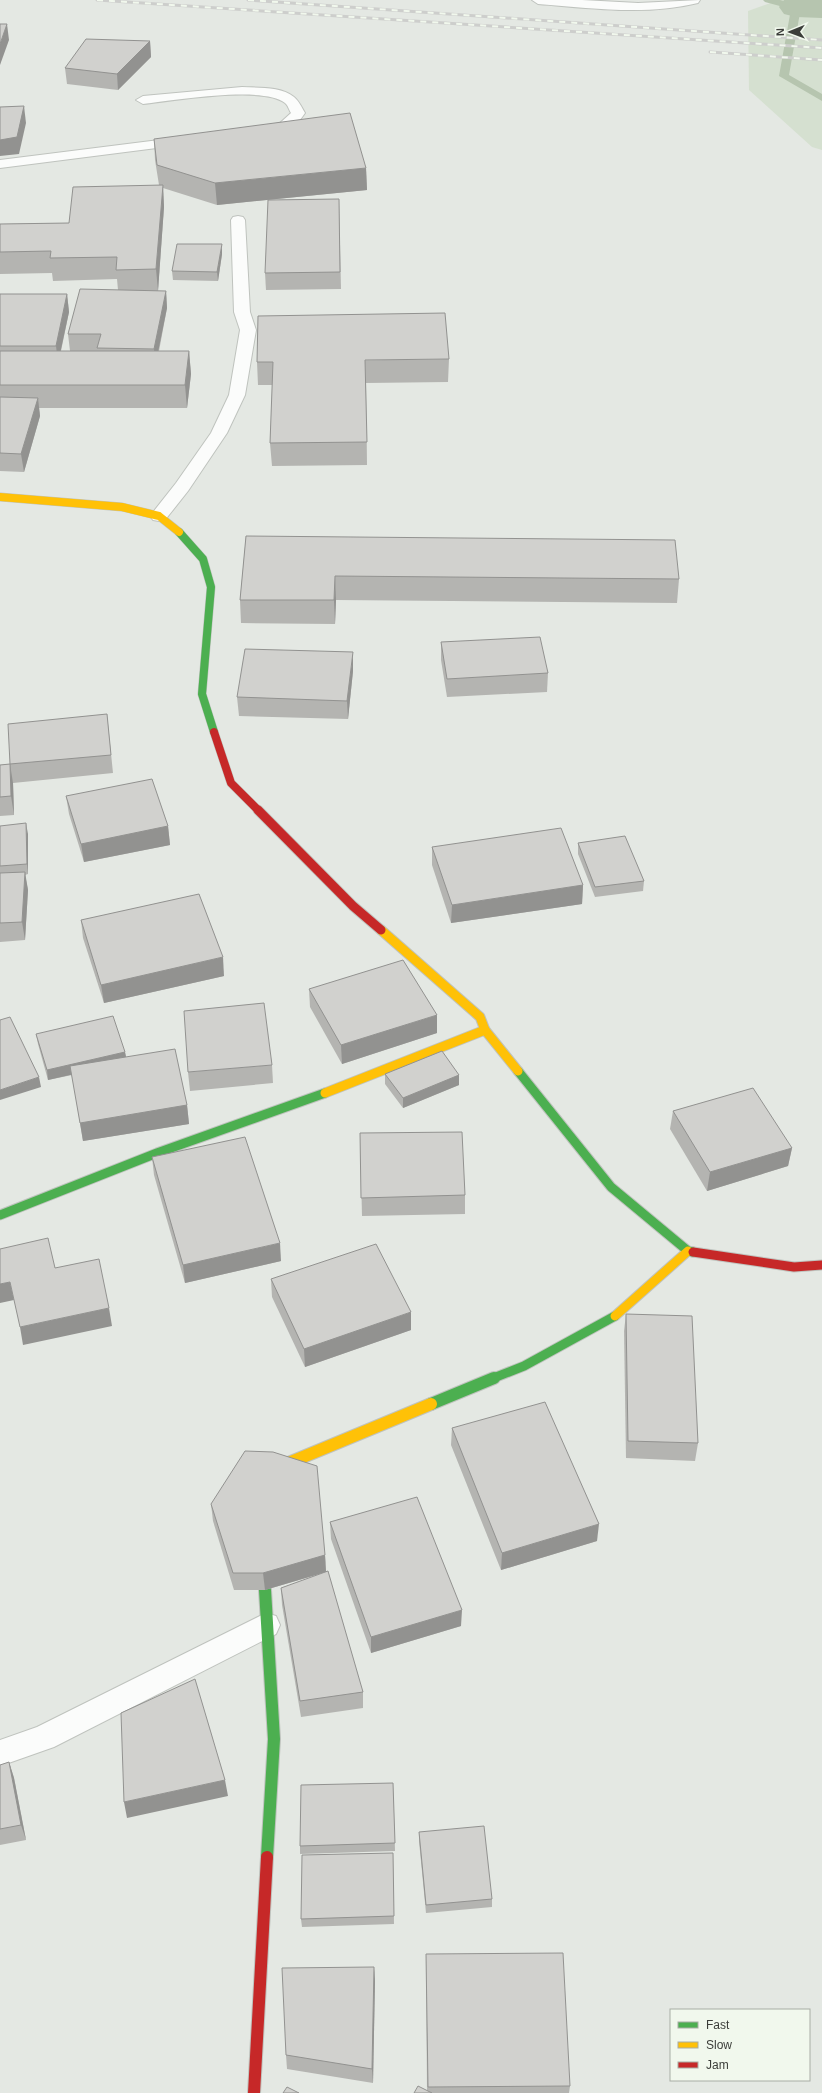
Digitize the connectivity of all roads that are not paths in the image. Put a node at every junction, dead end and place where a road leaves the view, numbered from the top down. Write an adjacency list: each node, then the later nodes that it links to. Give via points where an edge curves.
1 (538, 0): 2 (street, via 655,6 677,6)
2 (694, 0)
3 (143, 100): 4 (street, via 242,91 273,92 290,100 298,113 293,123 276,130)
4 (252, 133)
5 (197, 140): 6 (street)
6 (0, 164)
7 (238, 220): 9 (street, via 242,312 248,330 237,395 220,433)
8 (0, 496): 9 (street, via 122,507)
9 (159, 516): 10 (street, via 185,537 203,559 211,587 202,694 232,783 353,906 480,1017)
10 (485, 1030): 11 (street); 12 (street, via 611,1187)
11 (0, 1215)
12 (688, 1251): 13 (street, via 794,1267); 14 (street, via 611,1319 524,1366)
13 (822, 1265)
14 (274, 1469)
15 (265, 1590): 16 (street)
16 (266, 1625): 17 (street, via 44,1738); 18 (street, via 274,1739)
17 (0, 1753)
18 (254, 2093)

